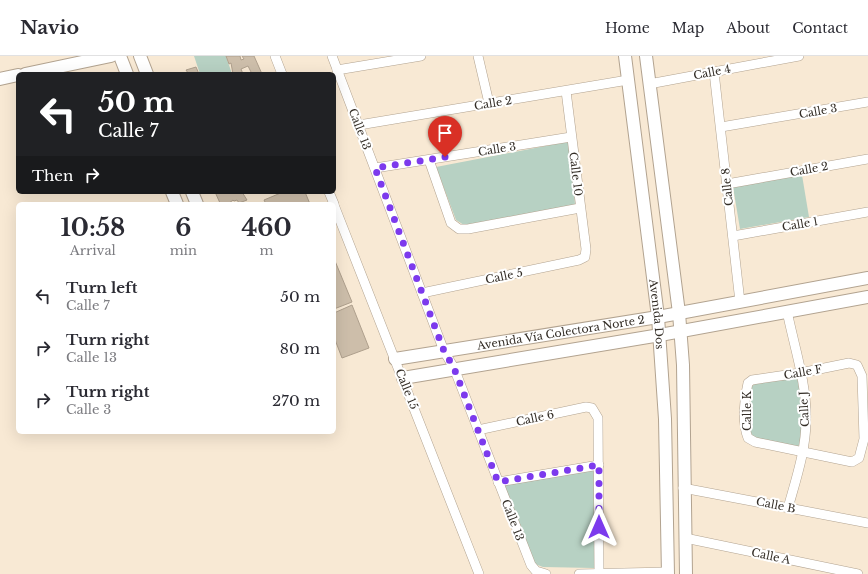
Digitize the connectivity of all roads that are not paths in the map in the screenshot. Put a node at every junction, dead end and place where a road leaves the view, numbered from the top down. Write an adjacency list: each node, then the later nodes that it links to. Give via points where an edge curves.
1 (111, 56): 12 (street)
2 (120, 56): 13 (street)
3 (140, 56): 14 (street)
4 (275, 56): 15 (street)
5 (332, 56): 11 (street, Calle 13)
6 (421, 56): 11 (street)
7 (478, 56): 23 (street)
8 (625, 56): 19 (street, Avenida Dos)
9 (646, 56): 20 (street, Avenida Dos)
10 (799, 56): 16 (street, Calle 4)
11 (336, 70): 24 (street, Calle 13)
12 (35, 72)
13 (126, 72)
14 (146, 72)
15 (281, 72)
16 (714, 72): 20 (street, Calle 4); 25 (street, Calle 8)
17 (16, 76): 18 (street)
18 (0, 79)
19 (628, 80): 21 (street, Calle 2); 42 (street, Avenida Dos)
20 (649, 84): 41 (street, Avenida Dos)
21 (566, 91): 23 (street, Calle 2); 26 (street, Calle 10)
22 (868, 102): 25 (street, Calle 3)
23 (489, 103): 24 (street, Calle 2)
24 (359, 125): 29 (street, Calle 13)
25 (721, 127): 30 (street, Calle 8)
26 (571, 137): 28 (street, Calle 3); 31 (street, Calle 10)
27 (868, 159): 30 (street, Calle 2)
28 (429, 160): 29 (street, Calle 3); 31 (street, via 451,222 459,229)
29 (375, 168): 37 (street, Calle 13)
30 (727, 184): 34 (street, Calle 8)
31 (580, 208): 35 (street, Calle 10)
32 (336, 209): 46 (street, Calle 15)
33 (868, 212): 34 (street, Calle 1)
34 (733, 236): 39 (street, Calle 8)
35 (585, 257): 37 (street, Calle 5)
36 (868, 278): 39 (street, Avenida Vía Colectora Norte 2)
37 (422, 293): 45 (street, Calle 13)
38 (868, 297): 40 (street, Avenida Vía Colectora Norte 2)
39 (740, 302): 41 (street, Avenida Vía Colectora Norte 2)
40 (787, 311): 43 (street, Avenida Vía Colectora Norte 2); 48 (street, Calle J)
41 (678, 313): 42 (street, Avenida Vía Colectora Norte 2); 43 (street, Avenida Dos)
42 (658, 317): 44 (street, Avenida Dos); 45 (street, Avenida Vía Colectora Norte 2)
43 (680, 331): 44 (street, Avenida Vía Colectora Norte 2); 55 (street, Avenida Dos, via 683,365)
44 (660, 335): 47 (street, Avenida Vía Colectora Norte 2); 59 (street, Avenida Dos, via 665,419)
45 (444, 351): 46 (street, Avenida Vía Colectora Norte 2); 47 (street, Calle 13)
46 (395, 359): 49 (street, Calle 15)
47 (454, 368): 49 (street, Avenida Vía Colectora Norte 2); 51 (street, Calle 13)
48 (800, 373): 50 (street, Calle F, via 752,380); 52 (street, Calle J, via 806,421); 52 (street, Calle F, via 849,363 858,368 862,376 864,439 860,455 852,462)
49 (403, 378): 60 (street, Calle 15)
50 (748, 383): 52 (street, Calle K, via 745,393 745,431 748,438 755,442)
51 (478, 430): 53 (street, Calle 6, via 586,407 592,408 598,418); 54 (street, Calle 13)
52 (802, 452): 56 (street, Calle J)
53 (599, 465): 54 (street); 63 (street)
54 (498, 482): 61 (street, Calle 13, via 531,565 536,571)
55 (683, 488): 56 (street, Calle B); 58 (street, Avenida Dos)
56 (788, 508): 57 (street, Calle B)
57 (868, 523)
58 (685, 538): 64 (street, Avenida Dos); 65 (street, Calle A)
59 (668, 573): 63 (street)
60 (479, 574)
61 (546, 574)
62 (579, 574): 63 (street)
63 (599, 574)
64 (686, 574)
65 (858, 574)

